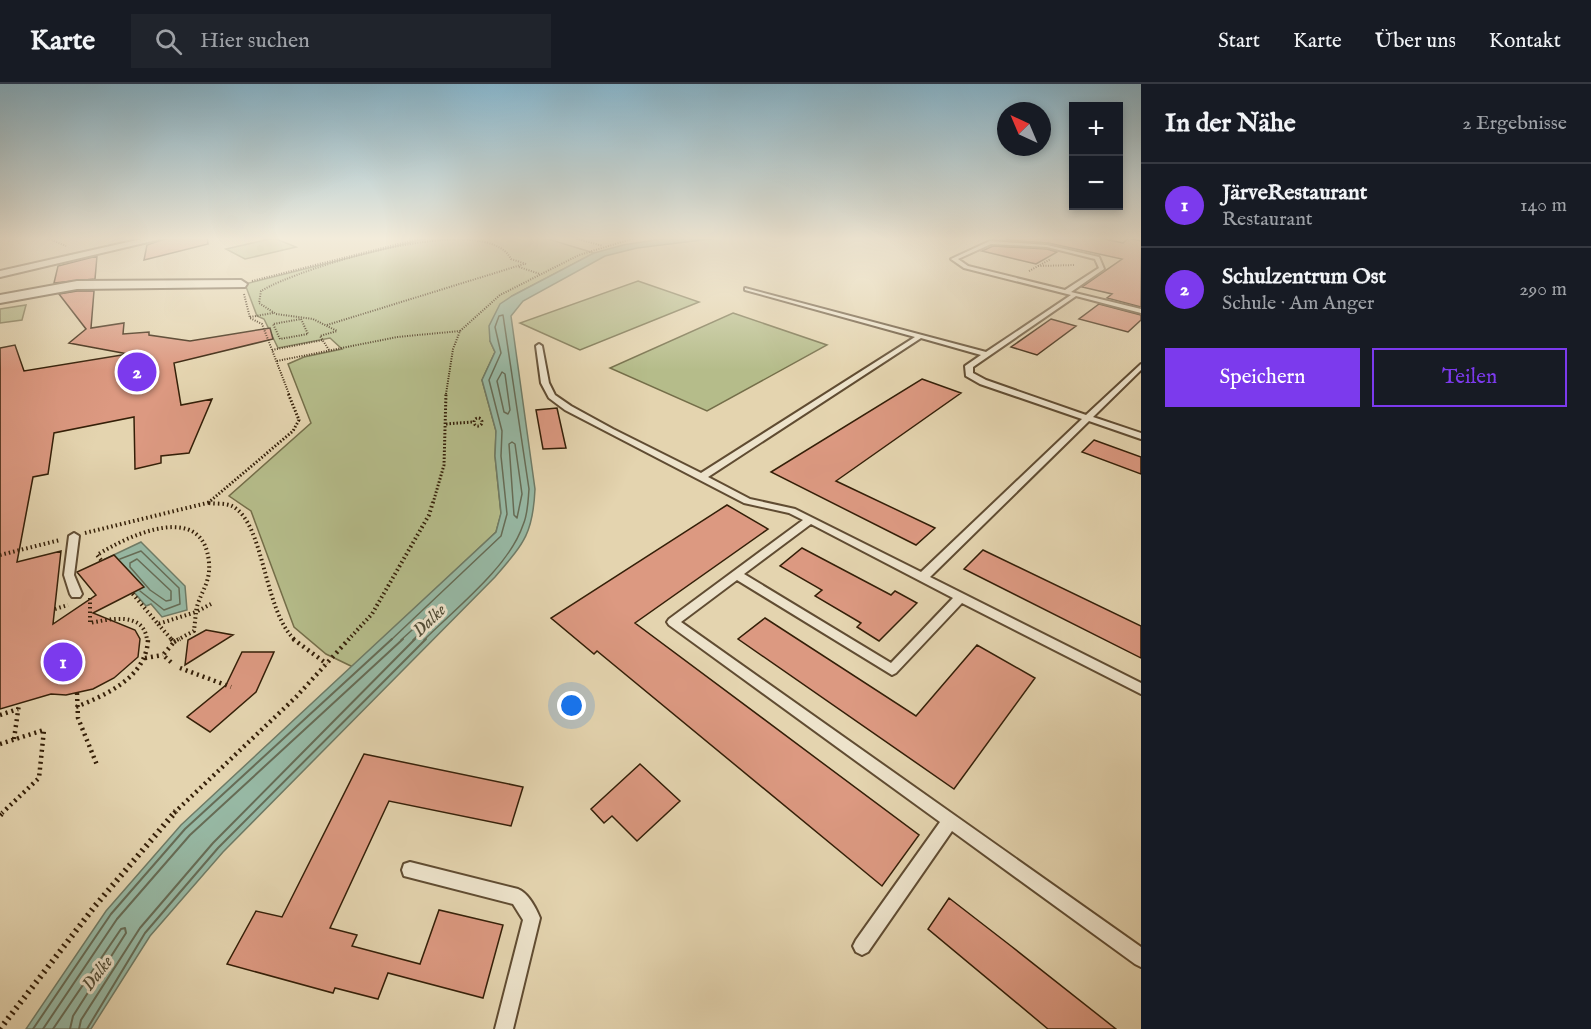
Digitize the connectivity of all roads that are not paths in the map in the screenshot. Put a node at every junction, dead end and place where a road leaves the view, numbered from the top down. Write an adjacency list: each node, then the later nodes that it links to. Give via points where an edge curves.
1 (4, 282): 7 (street)
2 (1027, 282): 6 (lane)
3 (1081, 282): 6 (lane)
4 (241, 284): 7 (street, via 105,284)
5 (747, 290): 11 (lane)
6 (1066, 292): 8 (lane)
7 (21, 294): 9 (street)
8 (1076, 294): 10 (lane); 13 (lane)
9 (0, 299)
10 (1141, 310)
11 (920, 336): 13 (lane); 17 (lane)
12 (539, 346): 17 (lane, via 545,383 552,396 610,431)
13 (986, 354): 15 (lane, via 969,366 969,374)
14 (1141, 366): 15 (lane)
15 (1087, 417): 16 (lane); 21 (lane)
16 (1141, 436)
17 (701, 477): 18 (lane, via 747,501 792,511)
18 (810, 520): 20 (lane); 21 (lane)
19 (74, 536): 22 (lane, via 69,575)
20 (737, 575): 23 (lane, via 891,670); 25 (lane, via 673,622)
21 (923, 577): 23 (lane)
22 (76, 594)
23 (961, 597): 24 (lane)
24 (1141, 689)
25 (951, 821): 27 (lane); 28 (lane)
26 (410, 870): 29 (lane, via 518,897 532,918)
27 (861, 946)
28 (1141, 958)
29 (504, 1029)

